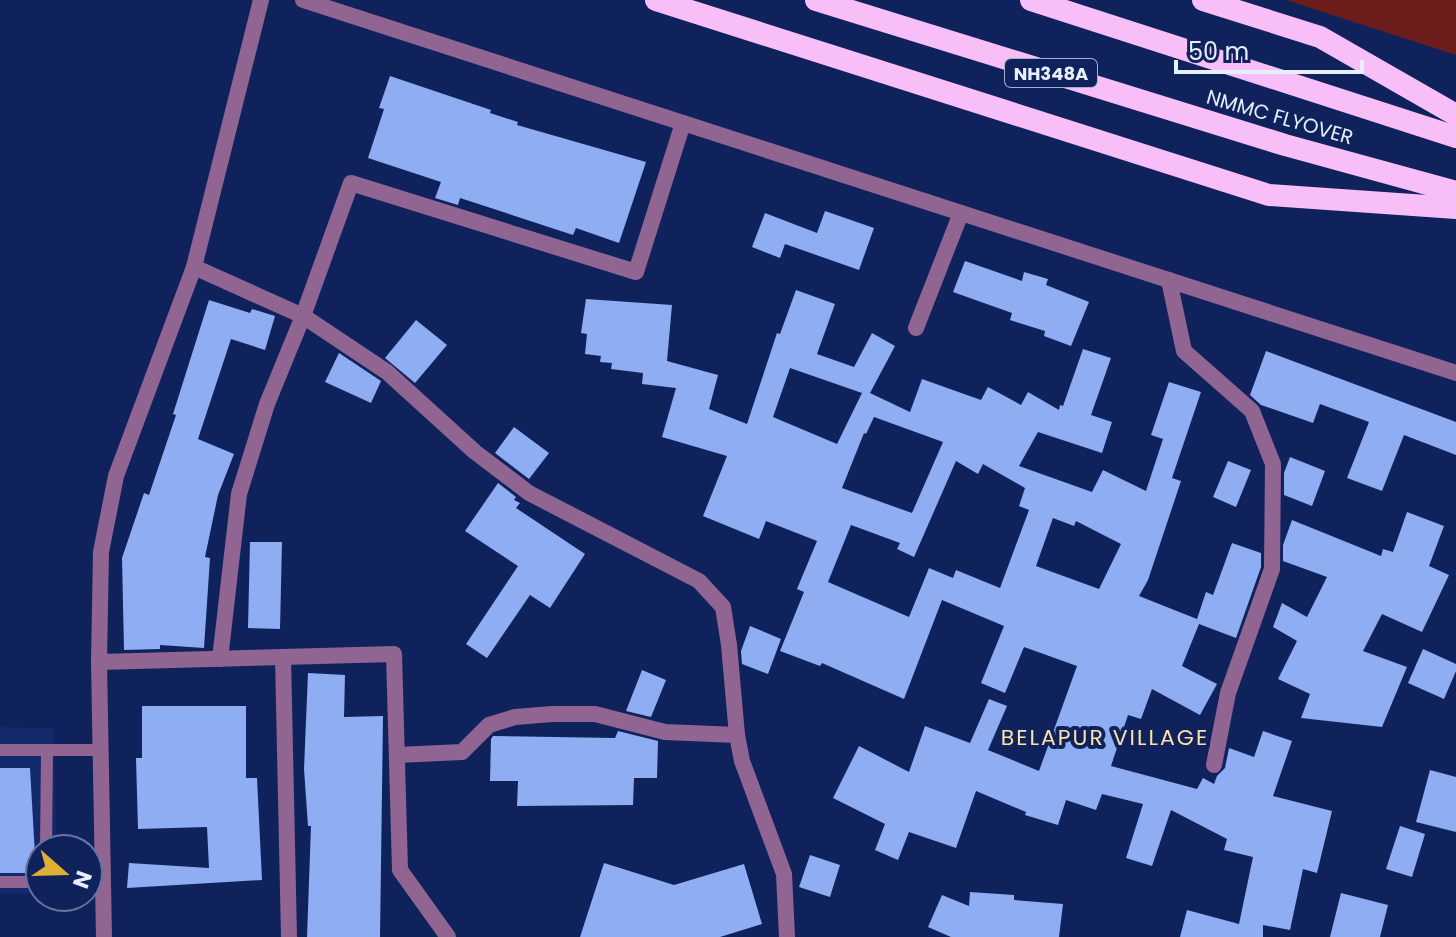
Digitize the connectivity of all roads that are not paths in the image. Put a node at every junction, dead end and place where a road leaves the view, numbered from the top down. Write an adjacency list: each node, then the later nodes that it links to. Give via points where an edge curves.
1 (261, 0): 13 (street)
2 (303, 0): 8 (street)
3 (656, 0): 11 (highway, via 1269,195)
4 (816, 0): 10 (highway, NMMC FLYOVER / NH348A, via 1285,145)
5 (1031, 0): 9 (highway, NMMC FLYOVER)
6 (1203, 0): 7 (highway, via 1320,37)
7 (1456, 115)
8 (683, 123): 12 (street); 15 (street, via 636,272 351,183)
9 (1456, 137)
10 (1456, 192)
11 (1456, 208)
12 (961, 213): 14 (street); 16 (street)
13 (194, 267): 15 (street); 20 (street, via 116,476 101,552)
14 (1169, 280): 17 (street); 26 (street, via 1184,351 1252,411 1273,464 1272,569 1228,693)
15 (303, 316): 19 (street, via 267,404 239,494); 21 (street, via 387,372 529,493 699,581 723,607)
16 (916, 328)
17 (1456, 373)
18 (283, 657): 19 (street); 25 (street, via 394,654); 33 (street)
19 (220, 659): 20 (street)
20 (99, 662): 24 (street)
21 (737, 735): 25 (street, via 665,732 595,714 552,714 489,725 462,752); 35 (street, via 784,874)
22 (0, 750): 23 (lane)
23 (47, 750): 24 (lane); 27 (lane)
24 (101, 750): 28 (street)
25 (397, 755): 34 (street, via 400,870)
26 (1214, 765)
27 (46, 833)
28 (97, 833)
29 (0, 882): 30 (lane)
30 (24, 882)
31 (100, 913): 32 (street)
32 (104, 937)
33 (289, 937)
34 (448, 937)
35 (787, 937)

